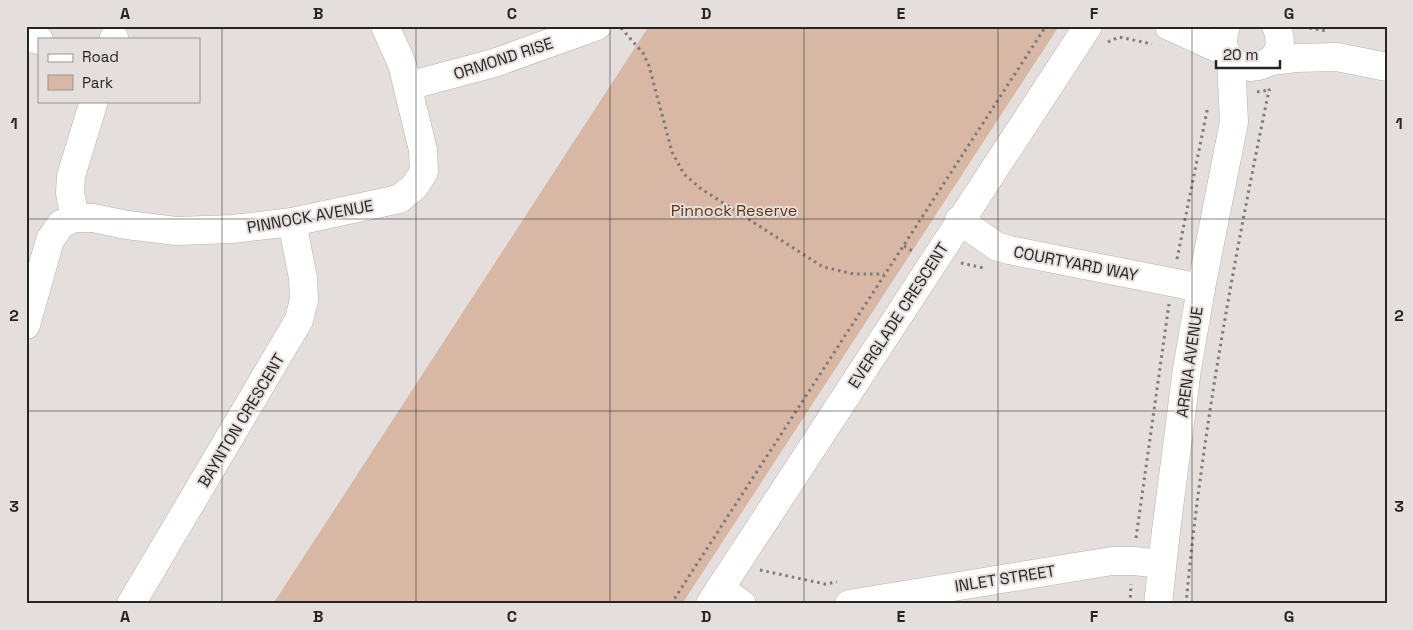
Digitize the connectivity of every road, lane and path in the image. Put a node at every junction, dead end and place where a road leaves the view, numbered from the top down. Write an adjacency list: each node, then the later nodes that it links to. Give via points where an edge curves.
1 (385, 26): 13 (street, PINNOCK AVENUE)
2 (400, 26): 13 (street, PINNOCK AVENUE)
3 (597, 26): 13 (street, ORMOND RISE, via 494,63)
4 (620, 26): 20 (path, via 643,53 649,66 672,152 684,174 700,188 823,267 854,274)
5 (1046, 26): 20 (path)
6 (1289, 29): 10 (street); 12 (street, ARENA AVENUE, via 1280,36)
7 (1095, 35): 8 (path, via 1119,38); 18 (street, EVERGLADE CRESCENT)
8 (1164, 36): 9 (street)
9 (1227, 46): 12 (street, via 1238,65); 15 (street, ARENA AVENUE)
10 (1337, 57): 11 (street); 12 (street, via 1295,58)
11 (1387, 67)
12 (1271, 70): 15 (street, ARENA AVENUE); 30 (path, via 1231,279)
13 (405, 75): 17 (street, PINNOCK AVENUE, via 424,150 424,172 414,188 400,199)
14 (94, 102): 16 (street, via 71,176 70,193)
15 (1234, 122): 21 (street, ARENA AVENUE)
16 (75, 218): 17 (street, PINNOCK AVENUE, via 176,231); 22 (street, via 61,224 50,240)
17 (292, 222): 26 (street, BAYNTON CRESCENT, via 304,300 299,320)
18 (969, 228): 19 (path); 21 (street, COURTYARD WAY, via 996,246 1009,250); 25 (street, EVERGLADE CRESCENT)
19 (960, 263)
20 (885, 274): 27 (path)
21 (1200, 288): 23 (street, ARENA AVENUE)
22 (26, 325)
23 (1162, 564): 28 (street, INLET STREET, via 1112,560); 29 (street, ARENA AVENUE)
24 (760, 570): 25 (path)
25 (728, 599)
26 (131, 604)
27 (671, 604)
28 (849, 604)
29 (1158, 604)
30 (1186, 604)

